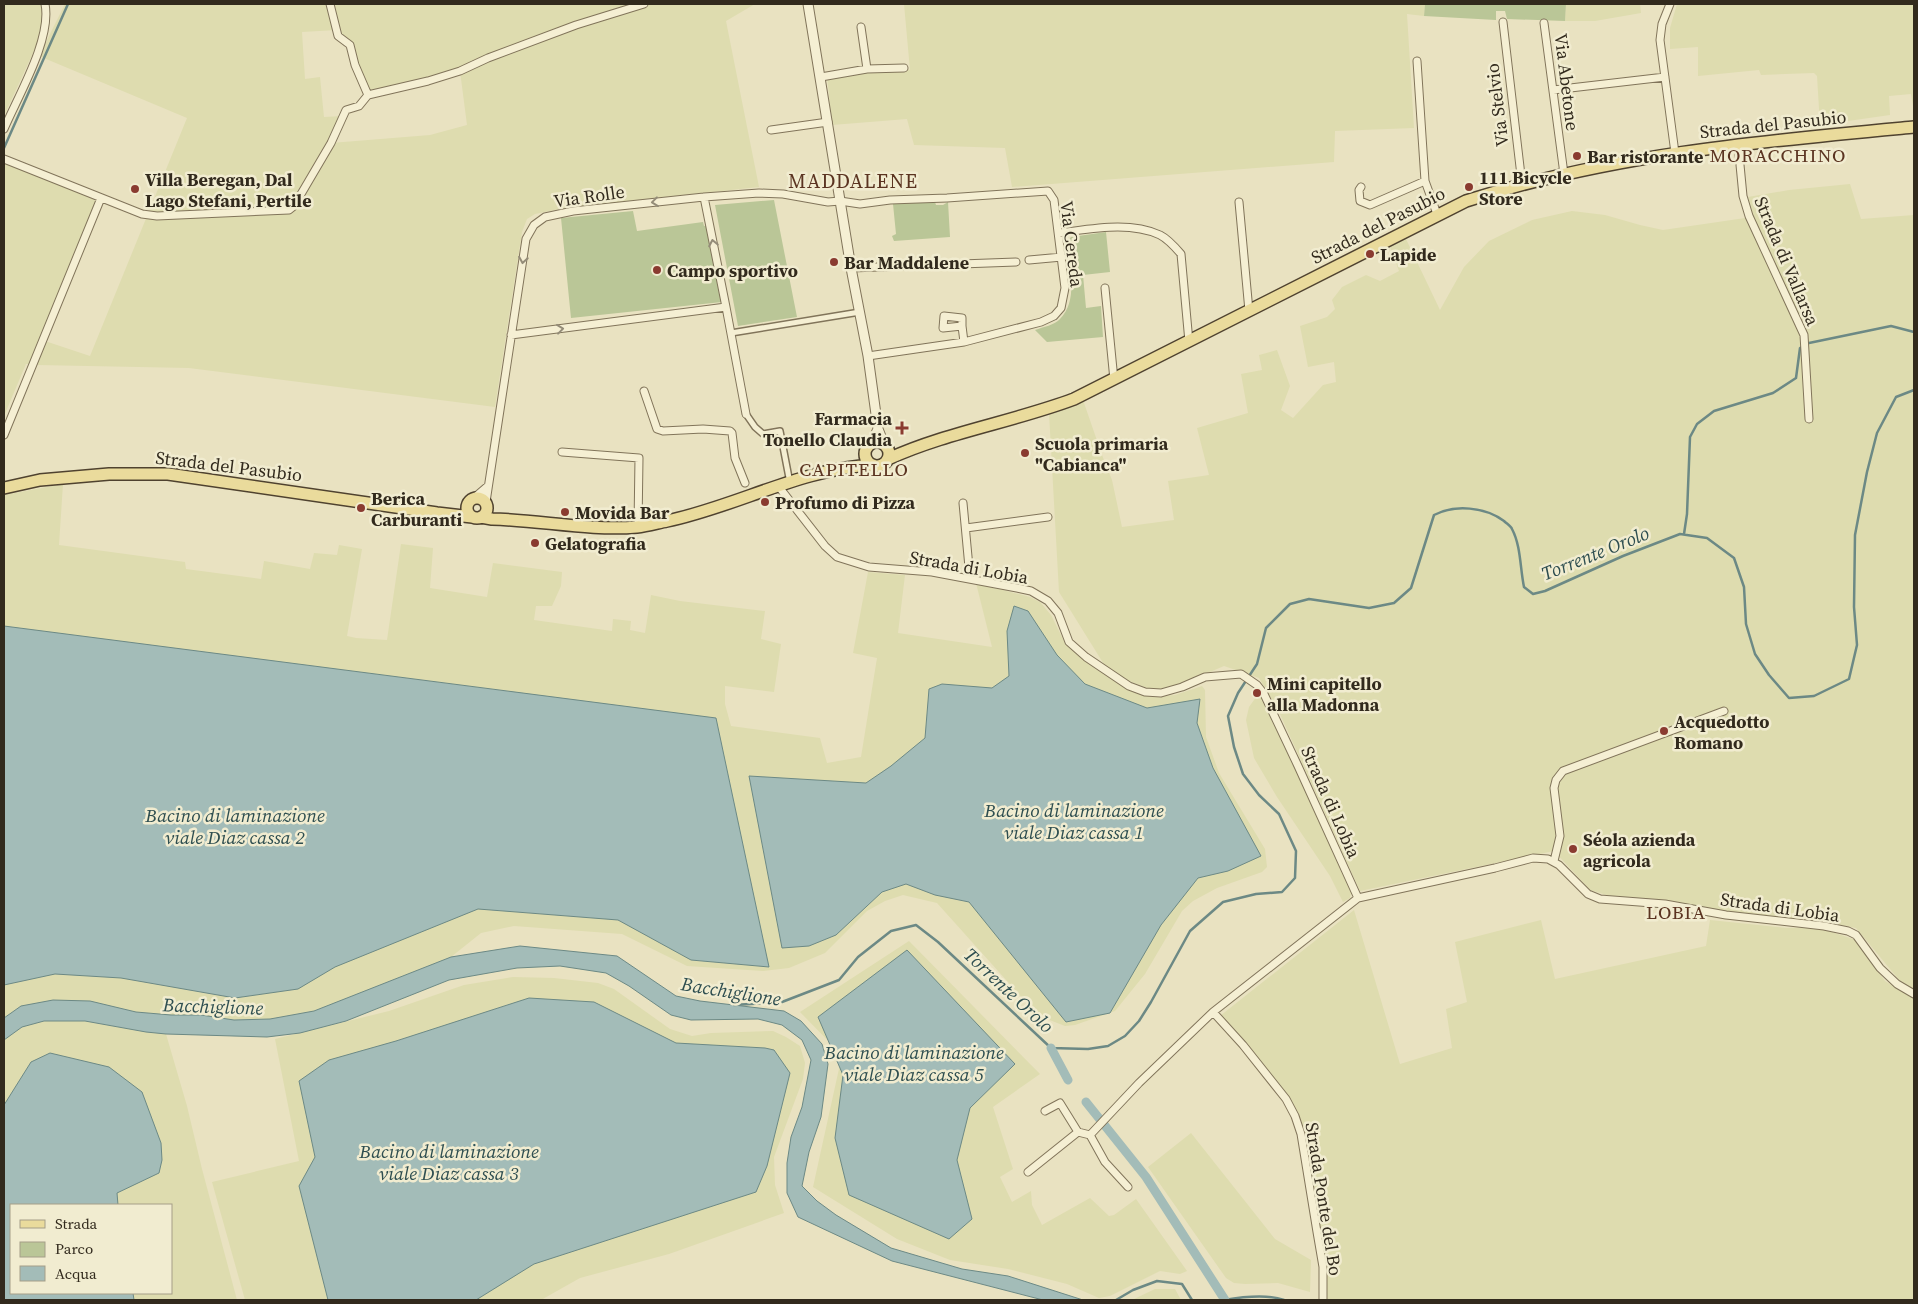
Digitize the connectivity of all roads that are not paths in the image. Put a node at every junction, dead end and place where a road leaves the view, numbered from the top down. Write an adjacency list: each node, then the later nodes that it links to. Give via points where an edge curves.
1 (45, 4): 18 (street, via 46,23 41,44)
2 (330, 4): 15 (street, via 338,36 350,45)
3 (644, 4): 15 (street, via 428,81)
4 (808, 4): 12 (street)
5 (1670, 4): 13 (street, via 1660,40)
6 (1502, 22): 25 (street, Via Stelvio)
7 (1544, 23): 14 (street, Via Abetone)
8 (861, 27): 11 (street)
9 (1417, 61): 24 (street)
10 (904, 68): 11 (street)
11 (867, 69): 12 (street)
12 (821, 77): 16 (street)
13 (1665, 77): 14 (street); 21 (street)
14 (1552, 90): 23 (street, Via Abetone)
15 (368, 95): 28 (street, via 359,106 346,110 331,143 289,210 157,216 142,214)
16 (828, 122): 19 (street); 29 (street)
17 (1914, 127): 20 (main road, Strada del Pasubio)
18 (4, 128)
19 (771, 130)
20 (1738, 144): 21 (main road, Strada del Pasubio); 50 (street, Strada di Vallarsa, via 1742,196 1804,335)
21 (1675, 153): 23 (main road, Strada del Pasubio)
22 (4, 159): 28 (street)
23 (1564, 174): 25 (main road, Strada del Pasubio)
24 (1425, 181): 26 (street, via 1370,205 1360,202); 31 (street)
25 (1522, 184): 31 (main road, Strada del Pasubio, via 1466,201)
26 (1361, 187)
27 (704, 196): 29 (street, Via Rolle, via 767,193); 38 (street, one-way to 27); 43 (street, Via Rolle, one-way to 43, via 572,212 538,220 526,238)
28 (101, 198): 52 (street)
29 (840, 201): 32 (street, Via Cereda, via 860,204 1048,191 1054,200); 36 (street)
30 (1239, 202): 39 (street)
31 (1437, 214): 39 (main road, Strada del Pasubio)
32 (1059, 233): 33 (street, Via Cereda); 45 (street, via 1118,227 1143,230 1162,236 1171,243 1181,254)
33 (1062, 257): 34 (street); 44 (street, Via Cereda, via 1064,299 1054,316 1032,325)
34 (1029, 260)
35 (1016, 262): 36 (street)
36 (851, 268): 40 (street)
37 (1105, 288): 47 (street)
38 (726, 307): 42 (street); 43 (street, one-way to 38)
39 (1249, 310): 45 (main road, Strada del Pasubio)
40 (860, 312): 42 (street); 46 (street)
41 (962, 326): 44 (street)
42 (731, 333): 49 (street)
43 (512, 335): 61 (street, Via Rolle)
44 (964, 342): 46 (street, Via Cereda)
45 (1189, 342): 47 (main road, Strada del Pasubio)
46 (868, 356): 51 (street)
47 (1114, 380): 53 (main road, Strada del Pasubio, via 1042,411)
48 (644, 391): 63 (street, via 657,429 730,431 735,458)
49 (746, 414): 60 (street, via 763,434 780,431)
50 (1810, 419)
51 (878, 428): 54 (street); 55 (street)
52 (4, 435)
53 (943, 439): 54 (main road, Strada del Pasubio, via 904,446); 57 (main road, Strada del Pasubio)
54 (885, 445): 55 (main road, via 880,443); 57 (main road)
55 (869, 447): 58 (main road, via 866,458); 59 (main road, via 853,460)
56 (562, 452): 71 (street, via 638,458)
57 (888, 459): 58 (main road, via 881,465)
58 (872, 465): 59 (main road, Strada del Pasubio)
59 (813, 476): 60 (main road, Strada del Pasubio)
60 (785, 485): 63 (main road, Strada del Pasubio); 73 (street, Strada di Lobia, via 825,546 837,557 869,567)
61 (488, 486): 64 (street); 66 (street, Via Rolle)
62 (4, 488): 67 (main road, Strada del Pasubio, via 40,480 109,474 168,474)
63 (747, 490): 71 (main road, Strada del Pasubio, via 670,520)
64 (472, 499): 66 (main road, via 481,498); 67 (main road); 68 (main road, via 467,509)
65 (963, 503): 72 (street)
66 (487, 504): 68 (main road, via 485,514); 70 (main road)
67 (449, 514): 68 (main road, Strada del Pasubio)
68 (477, 517): 70 (main road, Strada del Pasubio)
69 (1048, 517): 72 (street)
70 (504, 520): 71 (main road, Strada del Pasubio, via 603,527)
71 (638, 526)
72 (966, 528): 73 (street)
73 (970, 578): 76 (street, Strada di Lobia, via 1031,591 1048,601 1058,613 1069,642 1110,674 1145,692 1161,693 1208,676 1241,674 1252,682 1264,694)
74 (1724, 711): 75 (street, via 1563,772 1554,788 1560,836)
75 (1554, 861): 76 (street, via 1532,858); 77 (street, Strada di Lobia, via 1588,894 1600,899 1665,904 1726,916 1848,931 1856,935 1880,968)
76 (1358, 898): 78 (street)
77 (1914, 994)
78 (1213, 1012): 81 (street, via 1138,1083); 84 (street, Strada Ponte del Bo, via 1286,1099 1295,1116 1301,1134 1317,1232)
79 (1045, 1111): 80 (street, via 1060,1103)
80 (1078, 1132): 81 (street); 82 (street)
81 (1090, 1135): 83 (street, via 1105,1162)
82 (1028, 1172)
83 (1128, 1187)
84 (1323, 1300)

